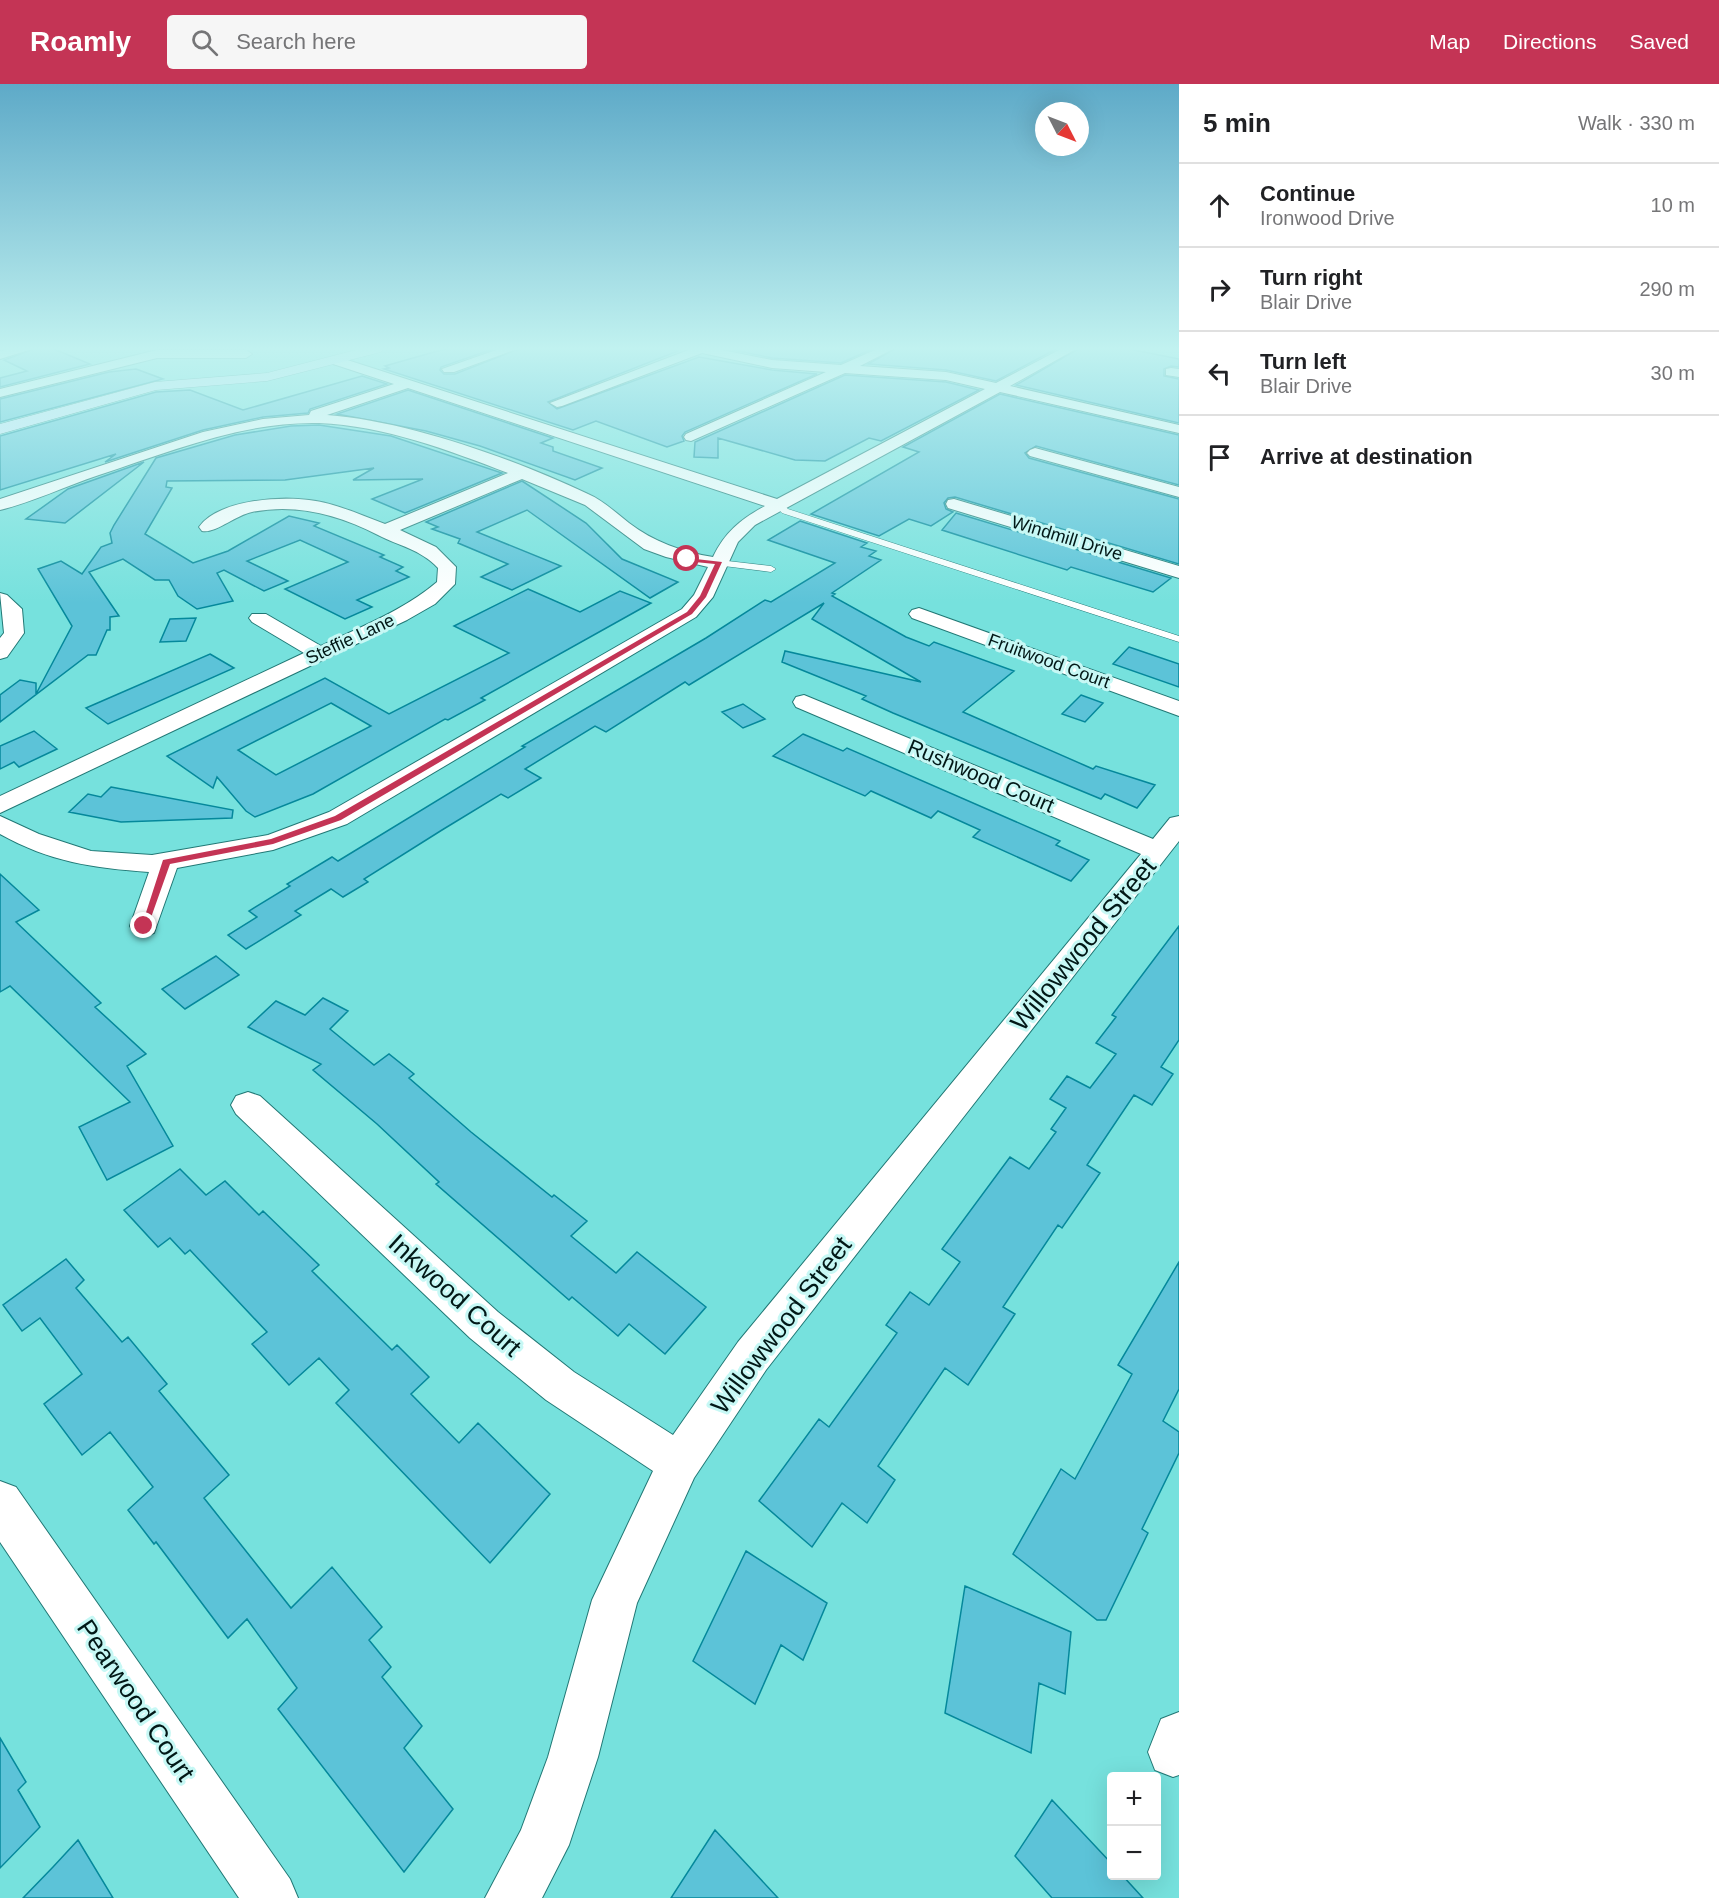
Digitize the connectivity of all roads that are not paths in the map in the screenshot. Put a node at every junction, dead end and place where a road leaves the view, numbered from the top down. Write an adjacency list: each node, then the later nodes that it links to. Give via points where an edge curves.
1 (215, 434): 11 (street, via 35,490)
2 (404, 434): 8 (street)
3 (560, 434): 12 (street)
4 (698, 434): 6 (street)
5 (913, 434): 12 (street)
6 (691, 437)
7 (1035, 453): 9 (street)
8 (522, 473): 14 (street); 15 (street, via 594,501 630,533 657,549 687,559)
9 (1179, 492)
10 (954, 504): 17 (street, Windmill Drive)
11 (0, 505)
12 (779, 506): 15 (street, via 749,521 730,540); 21 (lane)
13 (208, 527): 14 (street, Steffie Lane, via 218,517 248,508 311,505)
14 (383, 531): 23 (street, Steffie Lane, via 430,550 447,567 446,584 400,616)
15 (719, 562): 16 (lane); 29 (street, via 703,597 689,613 338,818 273,842)
16 (771, 568)
17 (1179, 572)
18 (0, 599): 22 (street, via 12,609 14,633)
19 (919, 614): 25 (street, Fruitwood Court)
20 (259, 618): 23 (street)
21 (1179, 639)
22 (0, 653)
23 (320, 654): 26 (street, Steffie Lane)
24 (804, 702): 28 (street, Rushwood Court)
25 (1179, 708)
26 (0, 805)
27 (0, 824): 29 (street, via 30,840 88,859)
28 (1168, 837): 32 (street, Willowwood Street, via 752,1356)
29 (166, 862): 30 (street)
30 (144, 926)
31 (248, 1105): 32 (street, Inkwood Court, via 484,1325 560,1386)
32 (679, 1463): 35 (street, Willowwood Street, via 615,1600 573,1757 542,1845)
33 (0, 1503): 34 (street, Pearwood Court)
34 (271, 1898)
35 (512, 1898)

